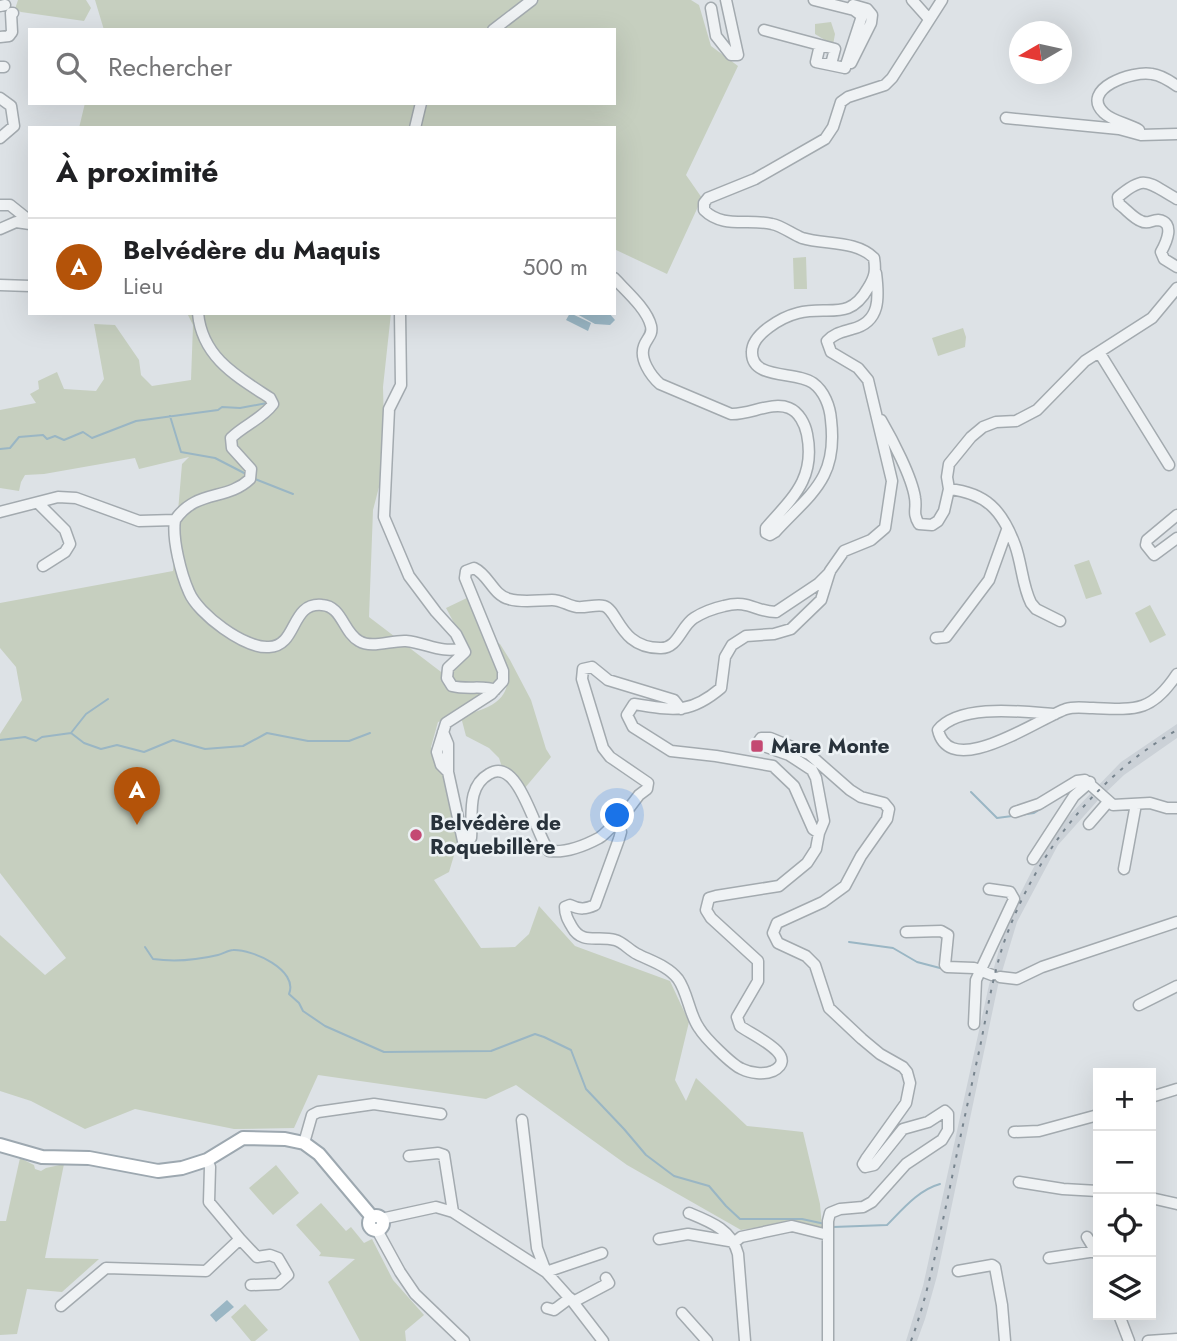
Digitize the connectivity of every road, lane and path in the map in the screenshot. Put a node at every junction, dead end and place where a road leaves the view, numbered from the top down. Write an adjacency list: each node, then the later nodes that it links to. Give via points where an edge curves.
1 (532, 0): 10 (street)
2 (726, 0): 8 (street, via 738,55 731,55 716,36)
3 (814, 0): 15 (street, via 862,16)
4 (837, 0): 15 (street, via 867,9 872,15 872,23)
5 (912, 0): 9 (street)
6 (942, 0): 9 (street)
7 (6, 8): 12 (street, via 11,13 12,32)
8 (711, 8)
9 (929, 19): 31 (street, via 885,85 841,102 825,139 704,203 704,210 721,221 773,224 800,237 860,248 874,258)
10 (496, 28)
11 (764, 30): 13 (street)
12 (0, 37)
13 (820, 45): 14 (street, via 835,49); 14 (street, via 816,62)
14 (831, 65): 15 (street)
15 (845, 68)
16 (1177, 86): 22 (street, via 1152,74 1137,73 1114,81 1099,96 1106,115)
17 (0, 98): 23 (street, via 11,106 14,126)
18 (421, 105): 20 (street)
19 (1006, 118): 22 (street)
20 (415, 126)
21 (1177, 134): 22 (street)
22 (1149, 135)
23 (0, 138)
24 (1177, 200): 30 (street, via 1145,182 1134,183 1118,197 1119,204 1141,222 1163,222 1169,236 1161,252)
25 (2, 205): 26 (street, via 10,205); 28 (street)
26 (28, 220)
27 (28, 222): 28 (street)
28 (11, 224): 29 (street)
29 (0, 229)
30 (1177, 267)
31 (876, 274): 32 (street, via 851,308 800,312 767,329 753,345 754,363 760,368 801,377 824,395 834,442 828,470 811,496 770,535 765,528 792,501 808,465 810,451 800,417 780,406 731,414 660,384 643,359 650,324); 39 (street, via 879,299 870,320 827,341 831,352 858,368 868,380)
32 (616, 281)
33 (0, 285): 34 (street)
34 (28, 286)
35 (1177, 288): 38 (street, via 1152,318)
36 (198, 315): 45 (street, via 200,330 223,366 273,404 265,415 231,438 232,448 251,469 250,479 242,487 192,502)
37 (400, 315): 52 (street, via 401,385 388,409 384,517 409,576)
38 (1099, 352): 40 (street); 41 (street, via 1037,410 1016,421 983,427 971,437 948,464)
39 (877, 415): 41 (street, via 911,486 919,524 938,521); 49 (street, via 892,481 884,528 871,540 844,551)
40 (1169, 466)
41 (949, 489): 46 (street, via 984,497)
42 (38, 503): 43 (street); 45 (street, via 76,498 139,521); 48 (street, via 65,530 70,544)
43 (0, 512)
44 (1177, 515): 47 (street, via 1146,545 1154,555)
45 (175, 520): 52 (street, via 174,539 189,593 198,606 245,642 260,648 276,647 286,640 304,608 324,605 334,608 357,640 369,644 406,641 437,650)
46 (1007, 530): 50 (street, via 1031,603); 51 (street, via 989,580 946,637)
47 (1177, 538)
48 (43, 566)
49 (830, 571): 54 (street, via 776,612 746,603 694,618 674,643 662,649 628,637 610,609 603,606 506,599 480,570 466,570 465,578 503,671 503,681); 55 (street, via 821,600 807,615 791,629 746,636 732,645 725,657 721,688 693,708)
50 (1060, 621)
51 (936, 638)
52 (463, 648): 54 (street, via 463,656 448,668 447,678 453,686)
53 (1177, 674): 56 (street, via 1153,703 1132,708 1074,708)
54 (495, 690): 62 (street, via 446,723 443,732 463,841 471,838 470,813 478,783 496,771 507,774 523,793 549,851 561,853 599,838)
55 (681, 709): 62 (street, via 674,701 608,680 592,667 583,669 579,684 603,748 648,783 639,789); 64 (street, via 634,704 627,715 633,727 671,751 772,766 794,786)
56 (1055, 714): 56 (street, via 984,711 950,721 938,730 953,748 966,750 992,744)
57 (1090, 782): 58 (street); 61 (street, via 1077,781 1039,804); 65 (street, via 1074,796)
58 (1108, 802): 59 (street); 63 (street)
59 (1136, 804): 60 (street); 66 (street)
60 (1177, 808)
61 (1015, 812)
62 (617, 824): 64 (street, via 620,839 595,905 579,909 570,905 565,914 581,937 617,940 678,979 699,1028 741,1069 762,1074 780,1064 778,1050 740,1026 737,1017 758,981 758,961 711,918 706,904 716,896 779,886 807,863)
63 (1089, 824)
64 (819, 833): 91 (street, via 824,821 812,770 761,745 761,738 770,737 809,754 860,797 884,803 889,809 845,886 823,902 777,923 774,933 778,943 815,965 829,1008 907,1072 906,1103 863,1164 874,1165 903,1129 945,1111 949,1121 942,1140 906,1164 872,1202 830,1213)
65 (1032, 859)
66 (1124, 869)
67 (989, 888): 70 (street, via 1010,892 1014,899)
68 (1177, 922): 70 (street, via 1017,979)
69 (906, 932): 70 (street, via 941,931 947,935 947,967 974,968)
70 (991, 975): 73 (street, via 976,980)
71 (1177, 986): 72 (street)
72 (1139, 1005)
73 (974, 1024)
74 (1177, 1089): 75 (street)
75 (1156, 1095)
76 (441, 1114): 80 (street, via 373,1104 318,1112 312,1115)
77 (1093, 1116): 79 (street)
78 (522, 1120): 101 (street, via 537,1248)
79 (1014, 1132)
80 (303, 1143): 83 (main road, via 243,1138); 90 (main road, via 319,1154)
81 (0, 1145): 83 (main road, via 43,1157 89,1158 146,1170 182,1168)
82 (409, 1156): 88 (street, via 444,1155)
83 (207, 1160): 93 (street, via 209,1202)
84 (1019, 1182): 85 (street)
85 (1093, 1191)
86 (1156, 1199): 87 (street)
87 (1177, 1205)
88 (453, 1212): 90 (street, via 436,1207); 101 (street)
89 (689, 1213): 95 (street, via 716,1223)
90 (377, 1222): 110 (street, via 415,1294)
91 (828, 1228): 95 (street, via 792,1226); 114 (street)
92 (1087, 1237): 96 (street)
93 (240, 1239): 103 (street, via 257,1257 278,1258 288,1275 278,1284); 105 (street, via 206,1271 106,1268)
94 (659, 1239): 95 (street, via 688,1234)
95 (735, 1242): 113 (street)
96 (1093, 1247)
97 (602, 1253): 101 (street)
98 (1093, 1253): 99 (street)
99 (1049, 1258)
100 (958, 1271): 115 (street, via 995,1267)
101 (546, 1272): 104 (street)
102 (606, 1278): 104 (street, via 609,1283)
103 (251, 1285)
104 (571, 1300): 106 (street); 111 (street)
105 (61, 1306)
106 (549, 1311)
107 (682, 1313): 112 (street)
108 (1121, 1320): 116 (street)
109 (1177, 1339): 117 (street)
110 (464, 1341)
111 (603, 1341)
112 (707, 1341)
113 (745, 1341)
114 (828, 1341)
115 (1005, 1341)
116 (1129, 1341)
117 (1148, 1341)

